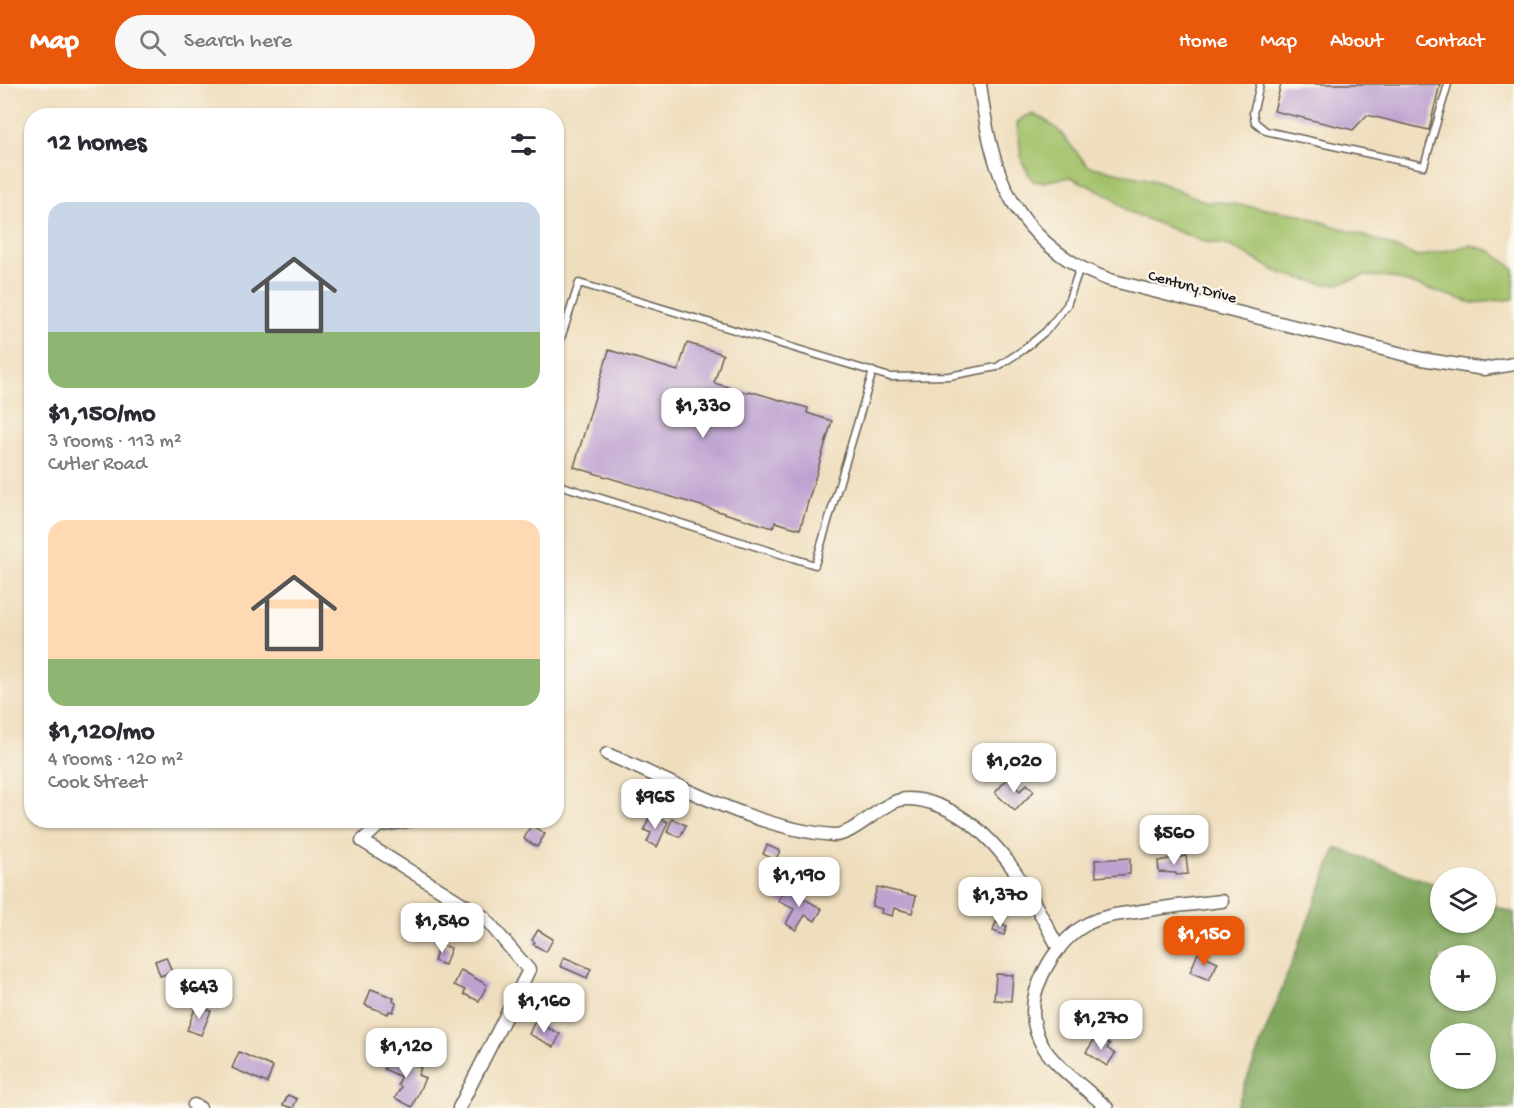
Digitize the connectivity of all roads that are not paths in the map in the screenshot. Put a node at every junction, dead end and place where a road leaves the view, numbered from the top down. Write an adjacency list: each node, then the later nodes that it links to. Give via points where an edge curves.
1 (980, 84): 4 (street, Century Drive, via 995,164 1010,201 1026,222)
2 (1260, 84): 3 (lane, via 1253,113 1255,122 1266,131 1424,166)
3 (1448, 84)
4 (1080, 267): 6 (street, Century Drive, via 1110,280 1422,359 1484,369); 7 (lane, via 1067,305 1046,332 997,367 941,376 890,377)
5 (564, 329): 7 (lane, via 579,283)
6 (1514, 364)
7 (873, 371): 8 (lane, via 815,565)
8 (564, 486)
9 (607, 754): 12 (street, via 760,820 820,834 842,835 898,800 925,801 951,811 981,832 1004,857)
10 (376, 828): 13 (street, via 362,841 484,917 529,970)
11 (1222, 901): 12 (street, via 1098,919 1076,932)
12 (1059, 949): 14 (street, via 1046,966 1033,998 1039,1038 1055,1060)
13 (459, 1108)
14 (1107, 1108)

